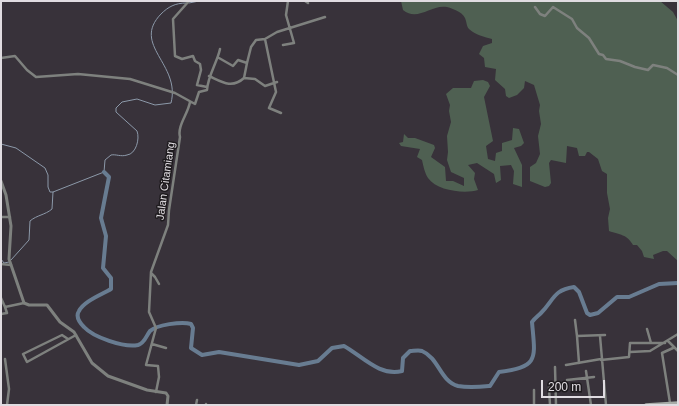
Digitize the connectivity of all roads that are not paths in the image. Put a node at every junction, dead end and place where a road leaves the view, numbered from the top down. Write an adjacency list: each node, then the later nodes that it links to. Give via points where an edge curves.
1 (189, 1): 16 (street, via 173,19 175,56 182,59 193,56 200,64 201,70 197,85)
2 (288, 1): 5 (street, via 286,15)
3 (535, 7): 12 (street, via 545,16 553,7 572,19 599,54 606,59 648,70 653,65 667,68)
4 (325, 17): 5 (street)
5 (291, 28): 6 (street); 7 (street, via 294,43)
6 (265, 39): 11 (street, via 253,42); 15 (street)
7 (283, 45)
8 (220, 49): 10 (street)
9 (1, 58): 17 (street, via 15,56 30,73 39,77 78,74 130,79 175,93)
10 (219, 58): 11 (street, via 233,66 238,60); 13 (street)
11 (247, 63): 14 (street)
12 (678, 75)
13 (209, 76): 14 (street, via 230,84); 16 (street)
14 (244, 78): 15 (street, via 255,79 265,86)
15 (275, 82): 18 (street, via 275,94 269,108)
16 (207, 87): 17 (street, via 206,91 199,92 197,104)
17 (190, 102): 24 (street, Jalan Citamiang, via 188,114 179,131 168,225)
18 (281, 113)
19 (1, 181): 21 (street)
20 (1, 217): 21 (street)
21 (10, 217): 23 (street)
22 (1, 264): 23 (street)
23 (11, 264): 27 (street)
24 (151, 273): 25 (street); 40 (street, Jalan Citamiang, via 149,310 156,327)
25 (159, 284)
26 (1, 298): 28 (street)
27 (24, 304): 28 (street); 33 (street, via 47,305 60,322)
28 (5, 306): 29 (street, via 7,313)
29 (1, 314)
30 (575, 320): 35 (street)
31 (647, 329): 39 (street)
32 (678, 334): 38 (street)
33 (76, 335): 37 (street); 56 (street, via 92,363 108,376)
34 (605, 335): 36 (street)
35 (577, 336): 36 (street); 47 (street)
36 (600, 336): 46 (street)
37 (68, 339): 37 (street, via 67,342 27,362 23,354 62,335)
38 (667, 342): 39 (street); 42 (street); 44 (street, via 650,351)
39 (651, 343): 44 (street, via 630,343)
40 (152, 344): 41 (street); 56 (street, via 146,365 158,366)
41 (166, 348)
42 (674, 348): 43 (street); 58 (street, via 662,353)
43 (678, 351)
44 (630, 352): 46 (street, via 628,357)
45 (5, 359): 60 (street, via 9,389)
46 (601, 360): 47 (street); 67 (street)
47 (579, 363): 48 (street)
48 (566, 365)
49 (555, 367): 54 (street)
50 (586, 371): 52 (street)
51 (594, 377): 52 (street)
52 (586, 378): 53 (street); 66 (street)
53 (567, 380)
54 (555, 386): 64 (street, via 549,388); 65 (street)
55 (534, 390): 63 (street)
56 (156, 392): 61 (street, via 167,394)
57 (197, 400): 62 (street)
58 (670, 403): 59 (main road); 68 (main road)
59 (678, 403)
60 (7, 405)
61 (167, 405)
62 (196, 405)
63 (534, 405)
64 (550, 405)
65 (556, 405)
66 (591, 405)
67 (606, 405)
68 (646, 405)

